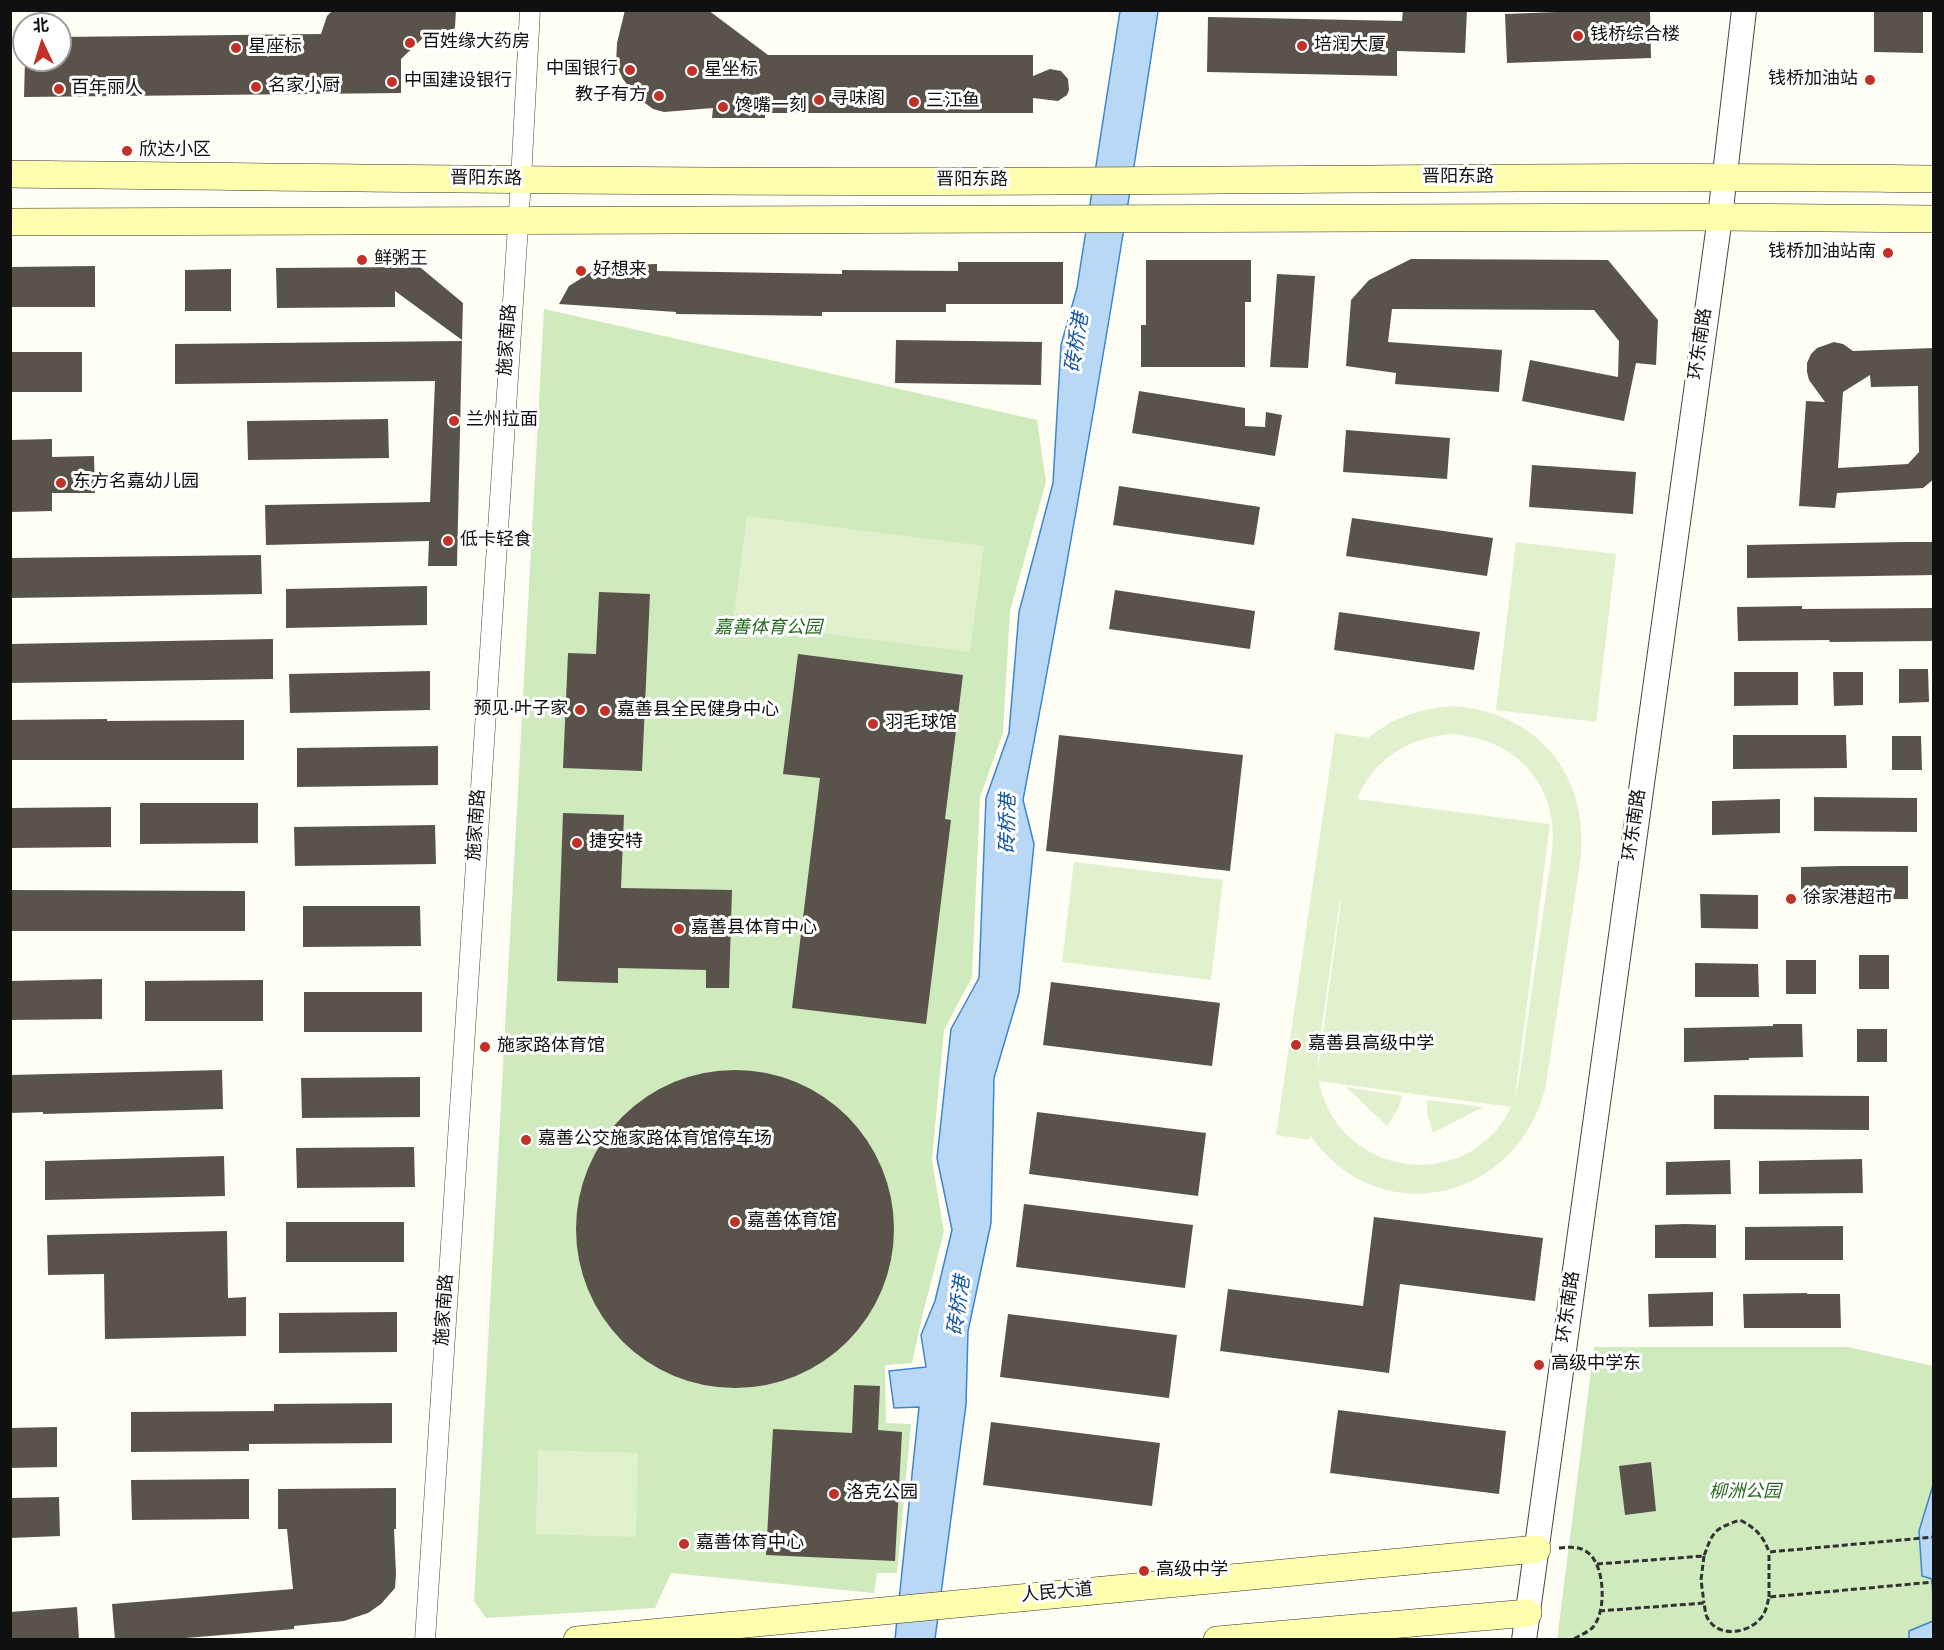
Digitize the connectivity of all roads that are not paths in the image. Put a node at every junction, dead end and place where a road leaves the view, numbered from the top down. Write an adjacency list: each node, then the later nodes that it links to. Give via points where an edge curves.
1 (530, 10): 6 (street, 施家南路)
2 (1744, 10): 4 (street, 环东南路)
3 (10, 174): 6 (main road, 晋阳东路)
4 (1724, 176): 5 (main road, 晋阳东路); 6 (main road, 晋阳东路, via 1163,181); 7 (street, 环东南路)
5 (1934, 179)
6 (521, 180): 9 (street, 施家南路)
7 (1720, 217): 8 (main road); 9 (main road); 11 (street, 环东南路)
8 (1934, 219)
9 (517, 220): 10 (main road); 13 (street, 施家南路)
10 (10, 222)
11 (1537, 1549): 12 (street, 环东南路); 14 (main road, 人民大道)
12 (1528, 1613): 15 (main road); 16 (street, 环东南路)
13 (425, 1640)
14 (577, 1640)
15 (1217, 1640)
16 (1524, 1640)

